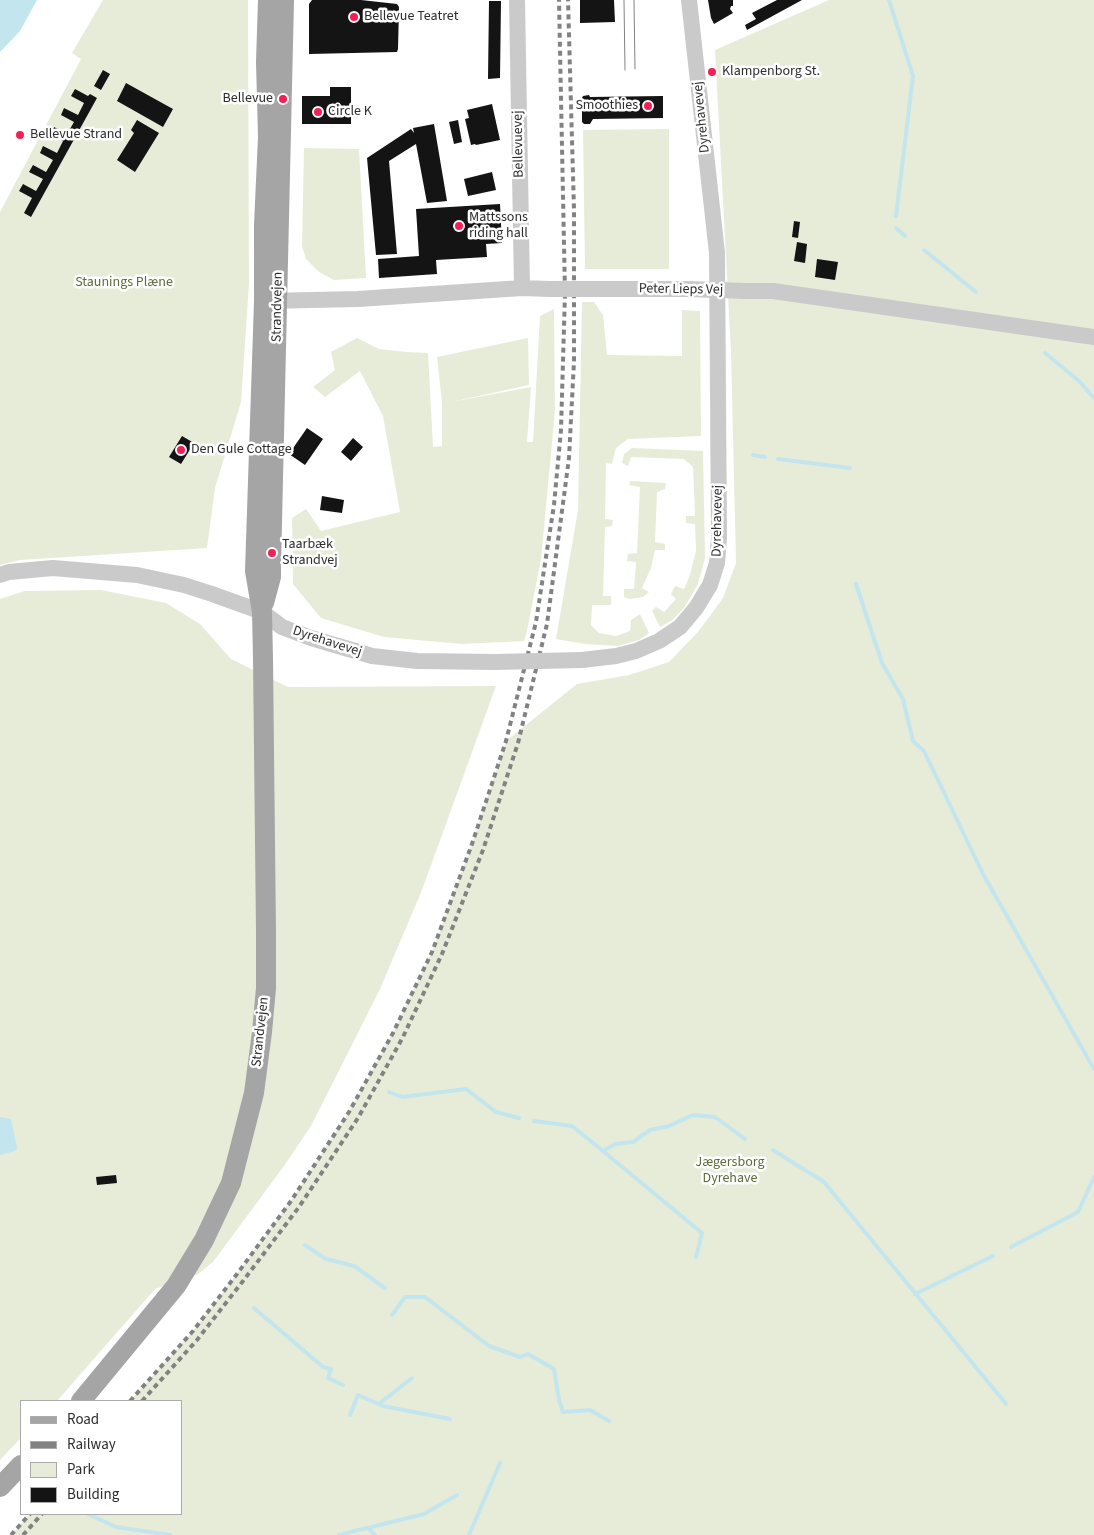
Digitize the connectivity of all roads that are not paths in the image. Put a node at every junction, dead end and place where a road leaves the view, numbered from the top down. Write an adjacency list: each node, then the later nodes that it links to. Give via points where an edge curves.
1 (268, 0): 6 (main road, Strandvejen, via 264,225)
2 (284, 0): 6 (main road, Strandvejen)
3 (517, 0): 5 (street, Bellevuevej)
4 (689, 0): 9 (street, Dyrehavevej, bridge, via 717,253 719,538 717,563 710,585 696,608 680,627 660,641 636,651 582,660 495,662 417,661 372,656 332,646 282,627)
5 (522, 288): 6 (street, Peter Lieps Vej, via 358,299); 7 (street, Peter Lieps Vej, bridge, via 772,291)
6 (271, 300): 9 (main road, Strandvejen, via 255,571)
7 (1094, 336)
8 (0, 575): 9 (street, via 53,568 137,575 184,585)
9 (262, 612): 10 (main road, Strandvejen, via 266,988 254,1094 231,1183 204,1240 176,1286)
10 (82, 1400)
11 (20, 1466): 12 (main road)
12 (0, 1487)

